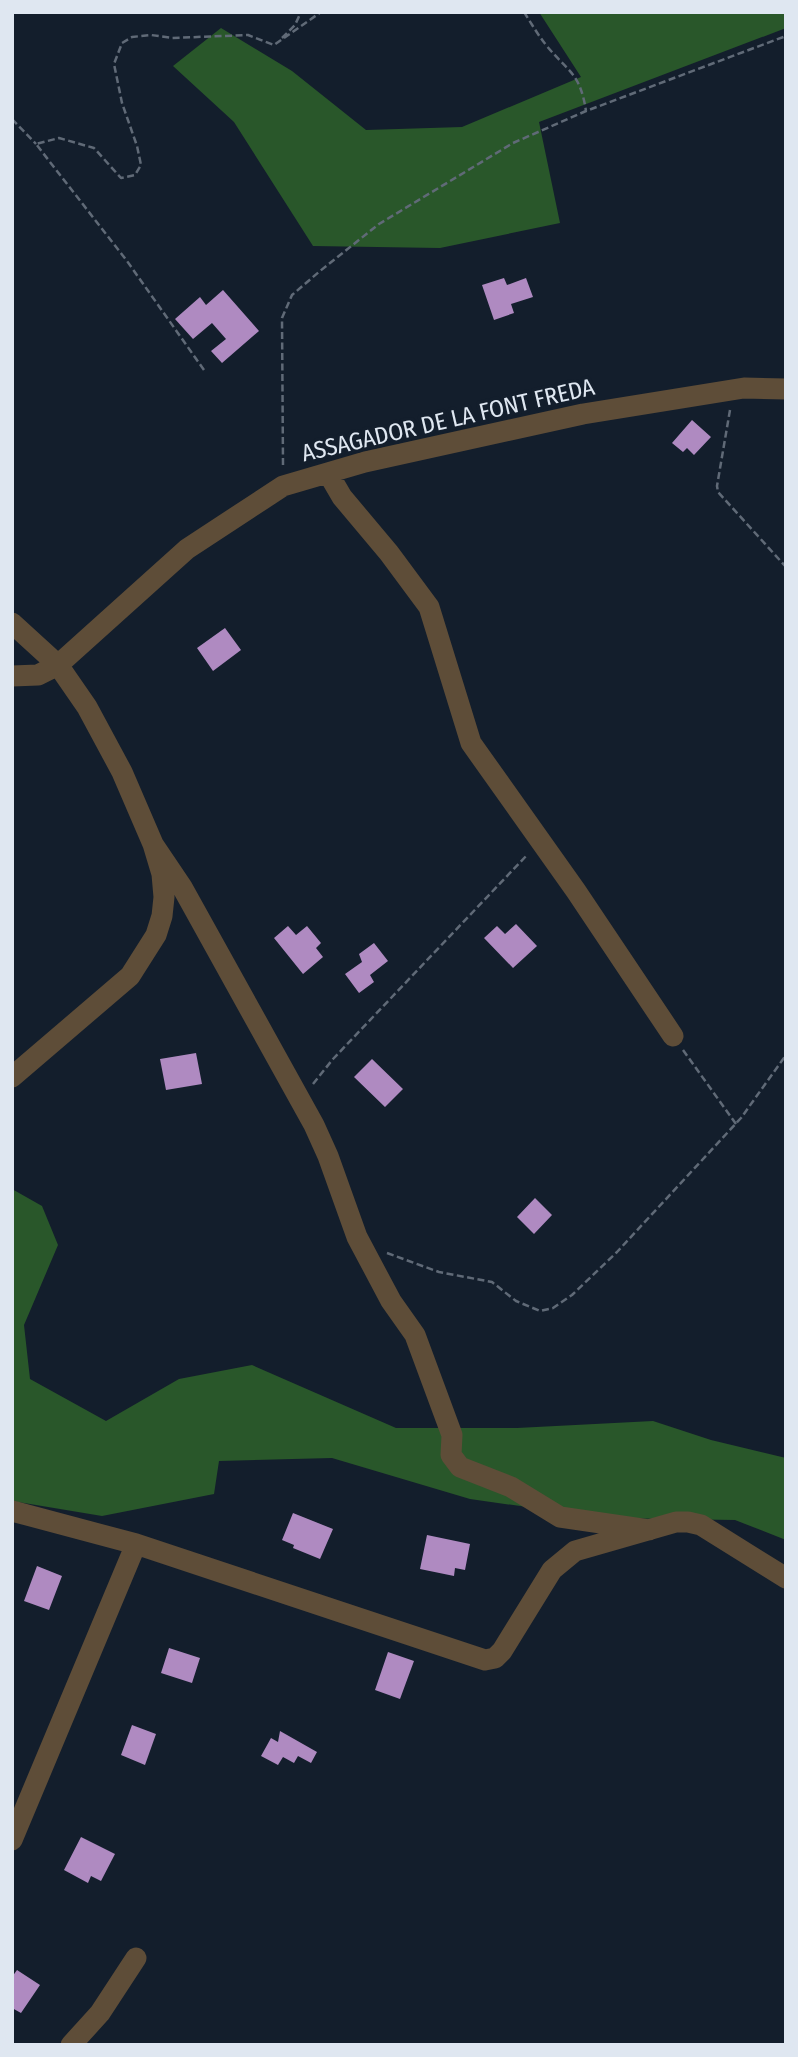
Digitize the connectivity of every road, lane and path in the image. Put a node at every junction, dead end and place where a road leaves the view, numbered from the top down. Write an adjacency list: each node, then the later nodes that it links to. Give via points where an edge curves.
1 (301, 12): 5 (path, via 295,25)
2 (321, 12): 5 (path)
3 (524, 12): 6 (path, via 546,46 569,68 582,89)
4 (786, 36): 6 (path)
5 (274, 45): 8 (path, via 248,35 151,35 122,43 114,64 141,165 135,175 121,178 94,148 59,138)
6 (586, 111): 13 (path, via 513,143 379,224 292,295 282,318)
7 (12, 119): 8 (path)
8 (36, 144): 9 (path)
9 (204, 370)
10 (786, 388): 11 (street, ASSAGADOR DE LA FONT FREDA)
11 (734, 390): 12 (street, ASSAGADOR DE LA FONT FREDA, via 583,414); 14 (path, via 718,492)
12 (328, 473): 13 (street, ASSAGADOR DE LA FONT FREDA); 18 (street, via 429,607 471,743)
13 (283, 486): 16 (street, ASSAGADOR DE LA FONT FREDA, via 187,549)
14 (786, 567)
15 (12, 623): 16 (street)
16 (58, 665): 17 (street, via 38,675); 19 (street, via 116,761)
17 (12, 677)
18 (540, 841): 20 (street); 23 (path, via 333,1059)
19 (153, 844): 22 (street, via 164,897 162,916 148,950 130,976); 23 (street, via 182,887)
20 (673, 1036): 24 (path)
21 (786, 1055): 24 (path)
22 (12, 1077)
23 (300, 1100): 25 (street, via 328,1156)
24 (736, 1124): 25 (path, via 617,1252 553,1308 540,1311 516,1301 492,1282 439,1272)
25 (357, 1237): 27 (street, via 415,1335 452,1435 451,1455 460,1467 511,1487 560,1517)
26 (12, 1511): 28 (street)
27 (649, 1530): 28 (street, via 575,1551 561,1560 502,1651 485,1660); 29 (street, via 676,1522 701,1525)
28 (136, 1544): 30 (street)
29 (786, 1577)
30 (12, 1840)
31 (136, 1958): 32 (street)
32 (71, 2045)

